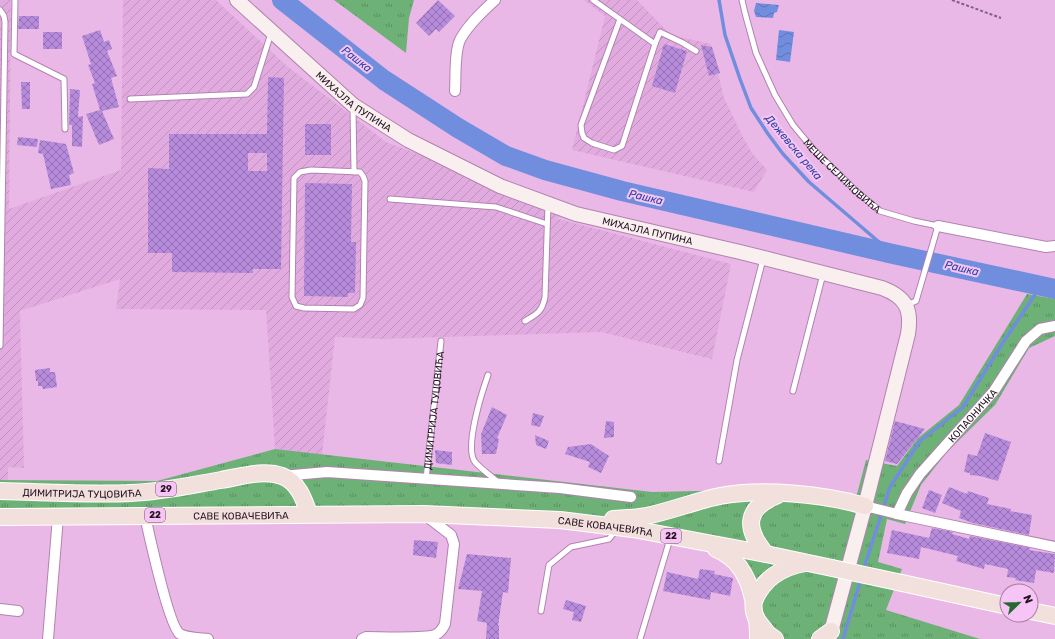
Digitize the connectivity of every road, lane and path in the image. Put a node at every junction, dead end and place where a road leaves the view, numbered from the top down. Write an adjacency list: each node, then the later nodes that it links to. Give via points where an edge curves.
1 (15, 0): 16 (lane, via 14,54 64,78)
2 (237, 0): 10 (street, МИХАЈЛА ПУПИНА)
3 (495, 0): 13 (street, via 461,38)
4 (593, 0): 9 (lane)
5 (742, 0): 21 (lane, МЕШЕ СЕЛИМОВИЋА, via 756,53 775,95 803,137 856,191 880,211)
6 (952, 0): 8 (path)
7 (0, 10): 28 (lane, via 5,22)
8 (1001, 18)
9 (620, 19): 11 (lane); 11 (lane, via 581,125 584,138 614,150 622,146)
10 (272, 31): 14 (lane, via 254,87 247,94); 15 (street, МИХАЈЛА ПУПИНА)
11 (655, 44): 12 (lane, via 660,32)
12 (696, 51)
13 (455, 91)
14 (130, 99)
15 (353, 105): 17 (lane); 19 (street, МИХАЈЛА ПУПИНА, via 438,156 500,186)
16 (65, 128)
17 (354, 172): 17 (lane, via 311,170 300,172 294,178 292,297 296,306 354,308 360,305 363,298 365,181 360,172)
18 (390, 199): 20 (lane, via 496,207)
19 (548, 203): 20 (lane); 23 (street, МИХАЈЛА ПУПИНА, via 576,214)
20 (547, 224): 26 (lane, via 545,297 538,314)
21 (938, 226): 22 (street, МЕШЕ СЕЛИМОВИЋА, via 1046,247); 25 (lane, via 916,301)
22 (1055, 246)
23 (764, 258): 24 (street, МИХАЈЛА ПУПИНА); 33 (lane, via 737,360)
24 (823, 273): 25 (street, МИХАЈЛА ПУПИНА, via 893,292); 32 (lane)
25 (906, 305): 40 (street, via 910,321)
26 (525, 321)
27 (1055, 326): 43 (street, КОПАОНИЧКА, via 1040,329 1026,341 994,391 920,474)
28 (0, 332): 30 (lane)
29 (441, 341): 35 (lane, ДИМИТРИЈА ТУЦОВИЋА)
30 (0, 346)
31 (488, 375): 36 (lane, via 480,398 471,445 474,461)
32 (793, 391)
33 (719, 461)
34 (282, 476): 35 (street, ДИМИТРИЈА ТУЦОВИЋА, via 327,472); 37 (main road, ДИМИТРИЈА ТУЦОВИЋА / 29, via 259,474 132,493); 41 (main road, via 300,491)
35 (426, 479): 36 (street, ДИМИТРИЈА ТУЦОВИЋА)
36 (501, 484): 39 (street, ДИМИТРИЈА ТУЦОВИЋА)
37 (0, 491)
38 (782, 494): 40 (main road, via 841,500); 47 (main road, via 730,494 647,516); 52 (main road, via 763,502 753,515 751,527 754,537)
39 (632, 497)
40 (876, 509): 43 (street); 62 (street)
41 (309, 514): 42 (main road, САВЕ КОВАЧЕВИЋА / 22); 44 (main road, САВЕ КОВАЧЕВИЋА / 22)
42 (424, 514): 47 (main road, САВЕ КОВАЧЕВИЋА / 22); 65 (street, via 451,535 453,540 445,624 434,636)
43 (897, 514): 51 (street)
44 (145, 516): 46 (main road, САВЕ КОВАЧЕВИЋА / 22); 64 (street, via 163,591 176,630 183,635)
45 (0, 517): 46 (main road, САВЕ КОВАЧЕВИЋА / 22)
46 (58, 517): 63 (street)
47 (575, 522): 48 (main road, САВЕ КОВАЧЕВИЋА / 22)
48 (618, 527): 49 (main road, САВЕ КОВАЧЕВИЋА / 22); 58 (lane, via 609,539 571,547 549,566)
49 (671, 536): 50 (main road, САВЕ КОВАЧЕВИЋА / 22); 66 (lane)
50 (692, 540): 52 (main road, САВЕ КОВАЧЕВИЋА / 22); 54 (main road, via 732,558 743,571)
51 (1055, 548)
52 (766, 554): 53 (main road, САВЕ КОВАЧЕВИЋА / 22)
53 (808, 563): 54 (main road, via 794,565 774,575 760,589); 55 (main road, САВЕ КОВАЧЕВИЋА / 22, bridge)
54 (754, 601): 61 (main road)
55 (999, 604)
56 (0, 609): 57 (street)
57 (18, 611)
58 (541, 611)
59 (1039, 613): 60 (main road)
60 (1055, 616)
61 (757, 620): 67 (main road); 68 (main road)
62 (827, 636)
63 (48, 639)
64 (208, 639)
65 (362, 639)
66 (640, 639)
67 (758, 639)
68 (774, 639)

